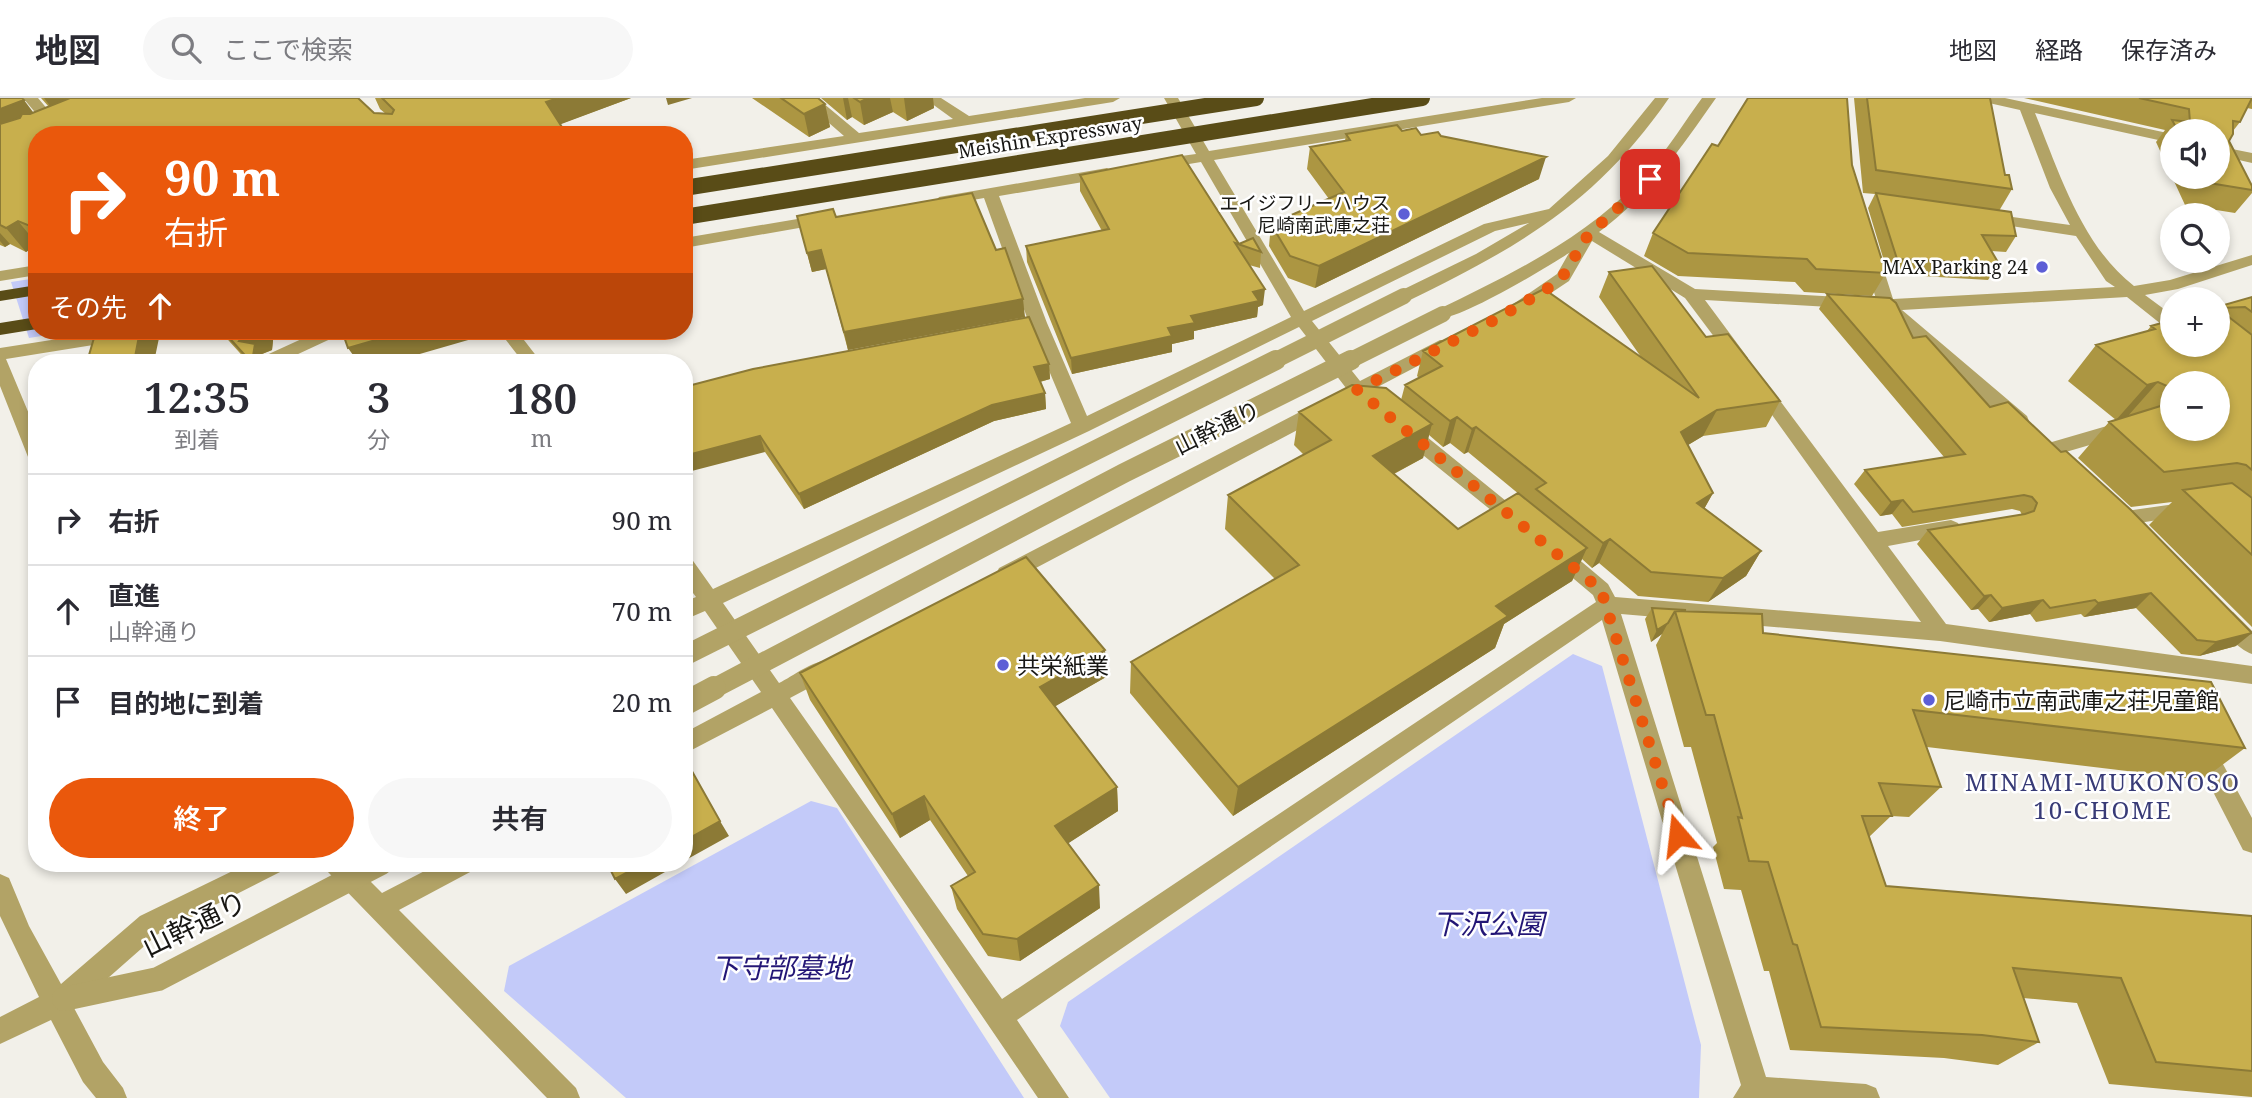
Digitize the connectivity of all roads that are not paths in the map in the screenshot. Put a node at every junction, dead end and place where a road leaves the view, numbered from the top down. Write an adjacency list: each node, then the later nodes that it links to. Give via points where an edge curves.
1 (30, 98): 15 (street)
2 (931, 98): 14 (street)
3 (1113, 98): 14 (street)
4 (1171, 98): 19 (street)
5 (1256, 98): 22 (highway, Meishin Expressway, bridge)
6 (1422, 98): 27 (highway, Meishin Expressway, bridge)
7 (1569, 98): 19 (street)
8 (1662, 98): 25 (street, 山幹通り, via 1627,144)
9 (1709, 98): 30 (street, 山幹通り, via 1650,179)
10 (1984, 98): 13 (street)
11 (811, 100): 17 (street)
12 (2049, 104): 13 (street); 16 (street)
13 (2026, 108): 29 (street, via 2057,188)
14 (967, 121): 17 (street)
15 (54, 126)
16 (2160, 136)
17 (856, 138): 21 (street)
18 (2230, 153): 20 (street)
19 (1205, 156): 23 (street); 43 (street)
20 (2252, 158)
21 (693, 164)
22 (693, 187)
23 (990, 192): 24 (street); 55 (street, via 1031,325)
24 (923, 203)
25 (1556, 212): 43 (street, via 1490,227); 72 (street, 山幹通り, bridge, via 1481,258)
26 (1961, 214): 29 (street)
27 (693, 216)
28 (844, 216): 32 (street)
29 (2082, 232): 37 (street, via 2112,277)
30 (1589, 234): 38 (street); 42 (street, via 1563,276); 78 (street, 山幹通り, bridge, via 1539,265 1124,473)
31 (1866, 239): 40 (street)
32 (693, 241)
33 (2252, 260): 37 (street, via 2172,285)
34 (28, 271): 35 (street)
35 (0, 276)
36 (28, 291): 39 (highway)
37 (2129, 292): 40 (street); 41 (street)
38 (1691, 294): 40 (street); 63 (street)
39 (0, 296)
40 (1886, 305): 58 (street)
41 (2160, 315)
42 (1500, 317)
43 (1301, 318): 54 (street); 55 (street)
44 (28, 324): 45 (highway)
45 (0, 329)
46 (1463, 336): 54 (street)
47 (87, 340): 50 (street)
48 (314, 340): 51 (street)
49 (515, 340): 52 (street)
50 (0, 354)
51 (283, 354)
52 (526, 354)
53 (0, 363): 57 (street)
54 (1357, 390): 65 (street); 67 (street, via 1601,590)
55 (1082, 426): 66 (street)
56 (2126, 428): 58 (street)
57 (28, 434)
58 (2042, 440): 59 (street)
59 (2070, 466)
60 (2211, 516): 62 (street, via 2201,508 2121,513)
61 (1974, 525): 63 (street)
62 (2145, 537)
63 (1873, 541): 70 (street)
64 (693, 576): 66 (street)
65 (992, 582)
66 (711, 600): 69 (street); 77 (street)
67 (1608, 605): 70 (street); 89 (street); 91 (street)
68 (2213, 606): 71 (street)
69 (693, 608)
70 (1940, 632): 74 (street)
71 (2252, 645)
72 (693, 652)
73 (848, 657): 77 (street)
74 (2157, 662): 75 (street); 76 (street)
75 (2252, 675)
76 (2170, 686)
77 (776, 694): 80 (street); 89 (street)
78 (693, 699)
79 (2189, 722): 81 (street)
80 (693, 739)
81 (2252, 842)
82 (256, 872): 88 (street, 山幹通り, via 149,925)
83 (345, 872): 87 (street)
84 (364, 872): 88 (street, 山幹通り, bridge, via 158,979)
85 (446, 872): 87 (street)
86 (0, 886): 88 (street, via 20,934)
87 (380, 907): 93 (street)
88 (61, 1001): 90 (street); 92 (street, via 93,1072)
89 (1000, 1016): 94 (street)
90 (6, 1028)
91 (1751, 1094): 95 (street)
92 (113, 1098)
93 (566, 1098)
94 (1055, 1098)
95 (1866, 1098)

